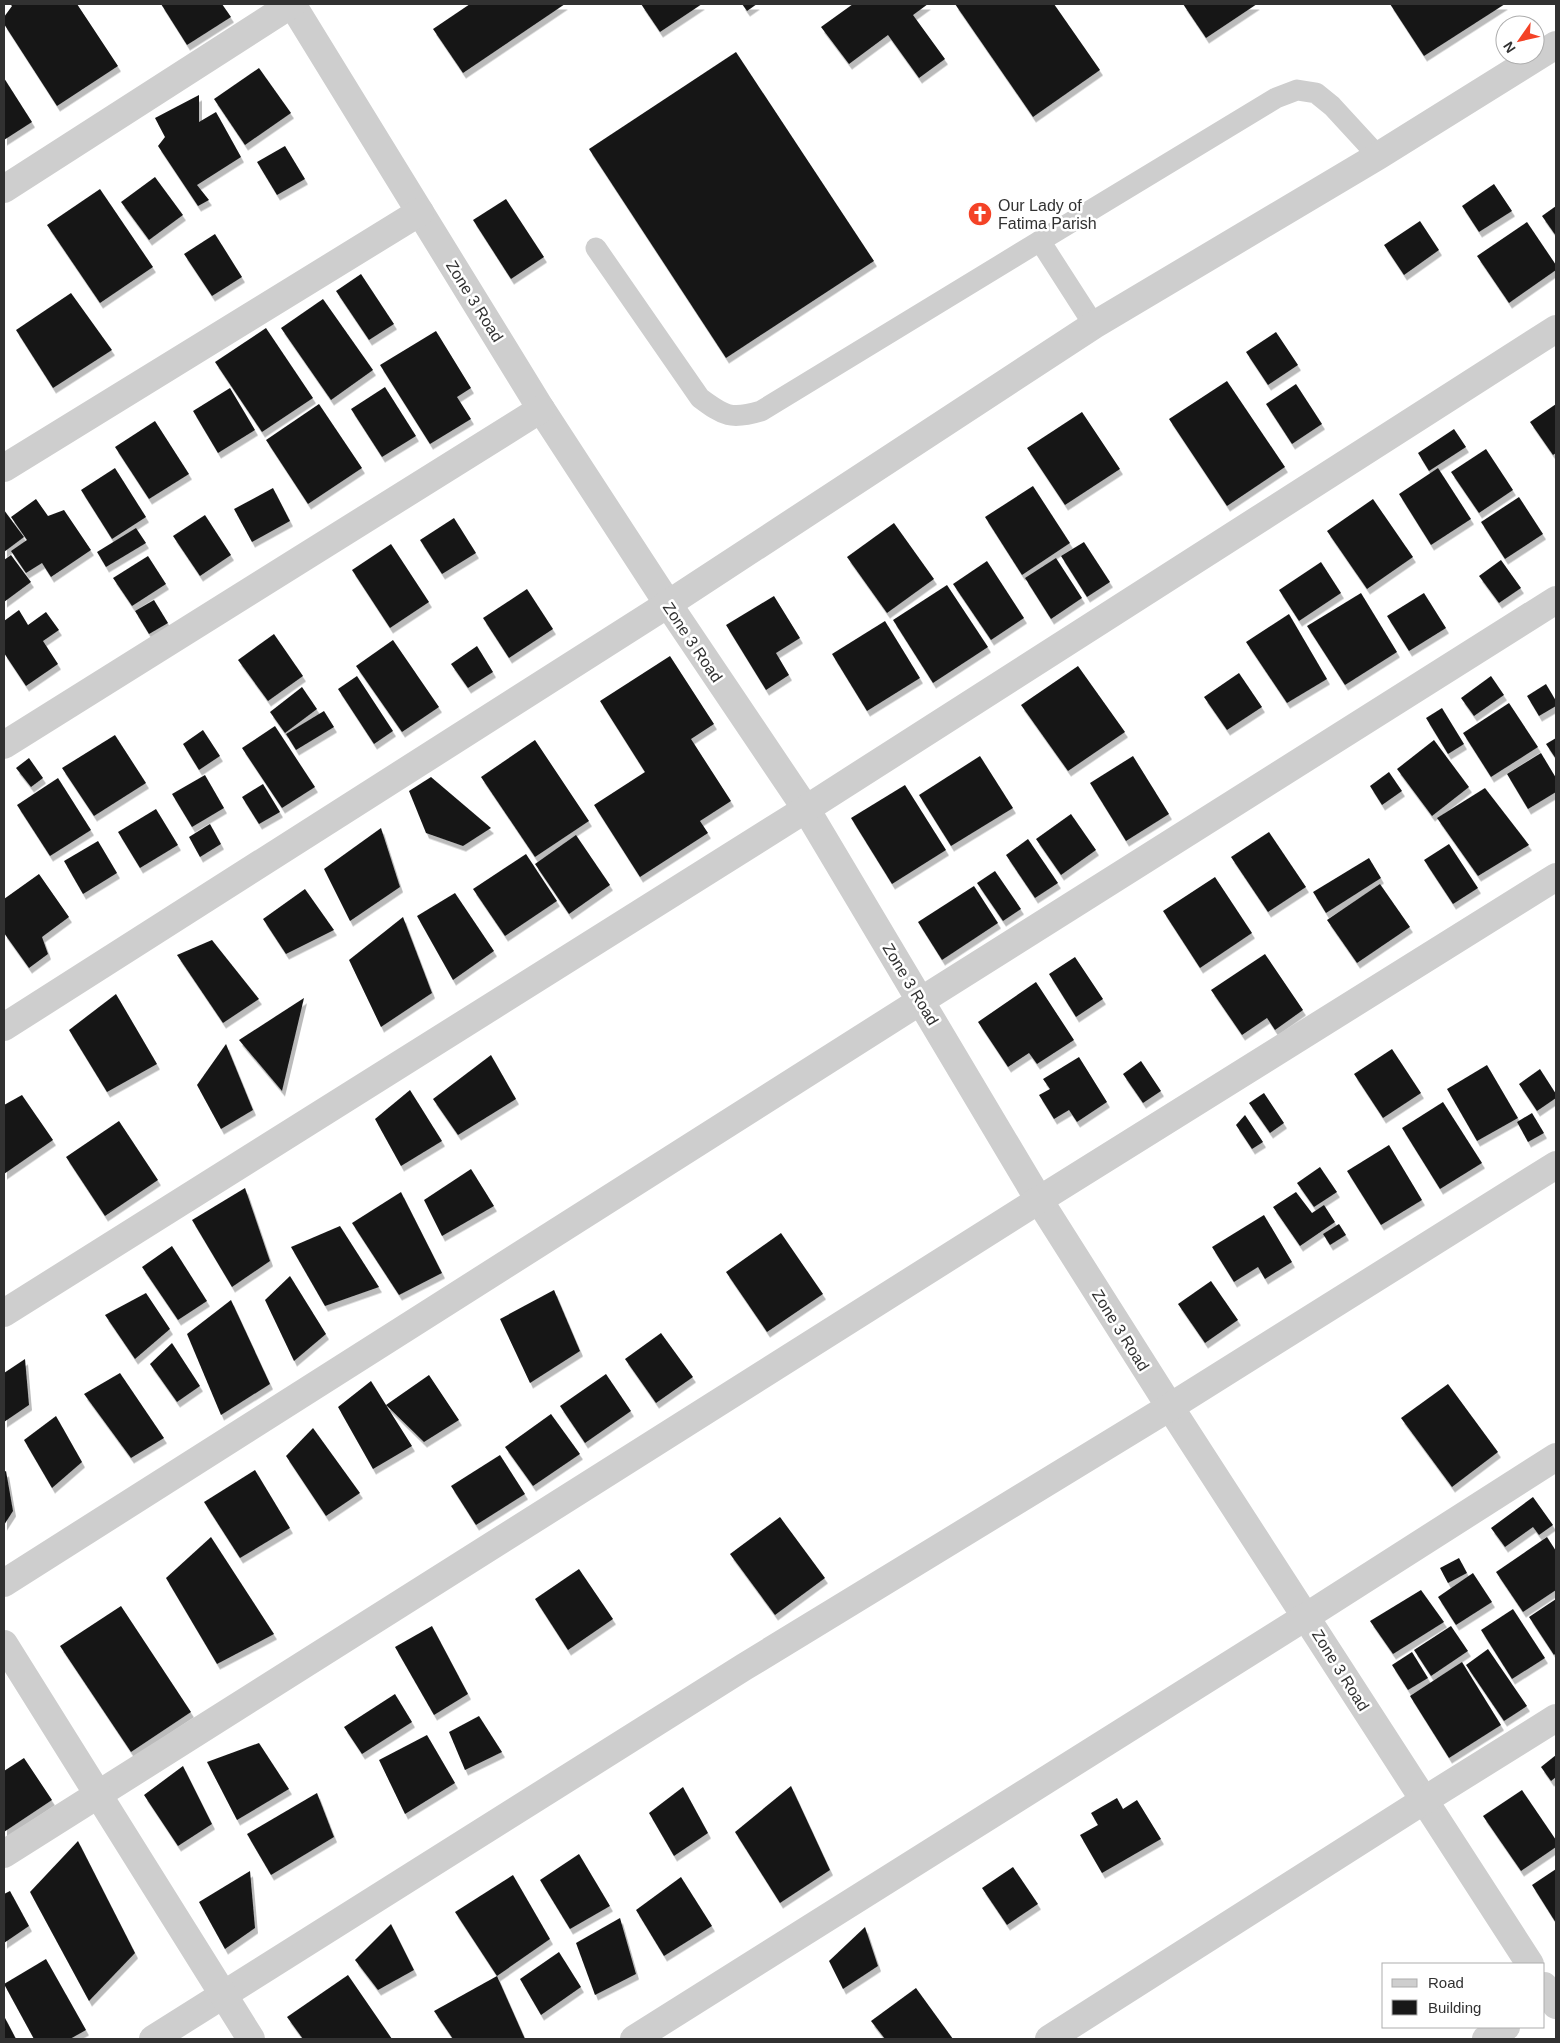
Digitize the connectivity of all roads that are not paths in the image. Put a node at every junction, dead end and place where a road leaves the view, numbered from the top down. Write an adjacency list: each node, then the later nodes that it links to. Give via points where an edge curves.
1 (292, 4): 4 (street); 5 (street, Zone 3 Road)
2 (1556, 45): 3 (street)
3 (1378, 156): 6 (lane, via 1316,93 1297,90 1276,98); 8 (street)
4 (4, 189)
5 (420, 212): 10 (street, Zone 3 Road); 11 (street)
6 (1040, 241): 7 (lane, via 761,411 742,417 721,413 700,398); 8 (lane)
7 (596, 248)
8 (1094, 325): 13 (street)
9 (1556, 329): 15 (street)
10 (542, 409): 13 (street, Zone 3 Road); 14 (street)
11 (4, 468)
12 (1556, 600): 17 (street)
13 (668, 604): 15 (street, Zone 3 Road); 18 (street)
14 (4, 745)
15 (806, 809): 17 (street, Zone 3 Road); 21 (street)
16 (1556, 877): 20 (street)
17 (922, 1000): 20 (street, Zone 3 Road); 24 (street)
18 (4, 1027)
19 (1556, 1165): 22 (street)
20 (1039, 1200): 22 (street, Zone 3 Road); 28 (street)
21 (4, 1313)
22 (1170, 1407): 25 (street, Zone 3 Road); 32 (street, via 744,1667)
23 (1556, 1457): 25 (street)
24 (4, 1584)
25 (1307, 1616): 29 (street, Zone 3 Road); 36 (street)
26 (4, 1644): 28 (street)
27 (1556, 1718): 29 (street)
28 (97, 1793): 30 (street); 32 (street)
29 (1423, 1801): 31 (street, Zone 3 Road); 37 (street)
30 (4, 1854)
31 (1529, 1963)
32 (222, 1994): 34 (street); 35 (street)
33 (1504, 2028): 38 (street)
34 (153, 2039)
35 (251, 2039)
36 (634, 2039)
37 (1050, 2039)
38 (1486, 2039)

